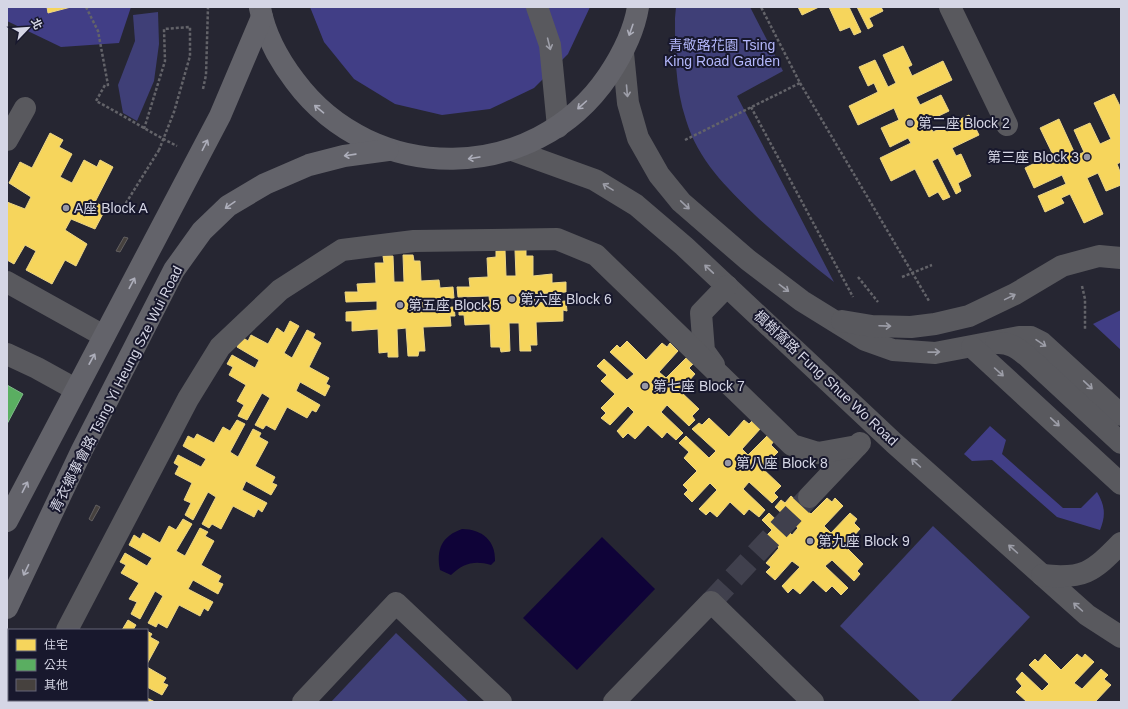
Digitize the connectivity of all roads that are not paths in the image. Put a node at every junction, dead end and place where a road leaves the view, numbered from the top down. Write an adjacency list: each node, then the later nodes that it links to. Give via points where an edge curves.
1 (537, 7): 8 (street, one-way to 8, via 550,45)
2 (638, 7): 5 (main road, one-way to 5)
3 (950, 7): 7 (street)
4 (261, 12): 10 (main road, one-way to 4, via 345,130 308,100 280,61); 16 (main road, one-way to 4, via 220,116)
5 (623, 53): 8 (main road, one-way to 8, via 597,92); 15 (street, one-way to 15, via 628,103 638,138 659,175 681,202 748,260 802,301)
6 (25, 108): 9 (street)
7 (1007, 125)
8 (558, 127): 11 (main road)
9 (7, 140)
10 (388, 150): 11 (main road, one-way to 10, via 464,159 429,159); 30 (main road, 青衣鄉事會路 Tsing Yi Heung Sze Wui Road, one-way to 30, via 344,156 309,165 265,184 228,206 202,231 174,270 82,450)
11 (512, 150): 14 (street, 楓樹窩路 Fung Shue Wo Road, one-way to 11, via 684,246 630,202 595,180)
12 (1121, 258): 15 (street, one-way to 12, via 872,326 911,327 935,324 969,316 1015,294 1062,266 1099,256)
13 (7, 282): 16 (street)
14 (727, 286): 19 (street, via 701,313 704,351); 22 (street, 楓樹窩路 Fung Shue Wo Road)
15 (833, 320): 17 (street, one-way to 17, via 864,340 893,350 935,353)
16 (104, 336): 20 (main road, one-way to 16)
17 (981, 345): 21 (street, one-way to 21, via 1019,337 1030,337 1041,342); 23 (street, via 1004,342 1016,347); 25 (street, one-way to 25)
18 (7, 354): 20 (street)
19 (726, 382): 24 (street, via 792,445 818,453); 33 (street, via 596,255 557,239 414,241 342,250 280,290 220,347 188,399)
20 (75, 389): 27 (main road, one-way to 20)
21 (1121, 415)
22 (876, 426): 24 (street); 29 (street, 楓樹窩路 Fung Shue Wo Road, one-way to 22)
23 (1121, 443)
24 (857, 446): 26 (street)
25 (1121, 484)
26 (809, 497)
27 (7, 521)
28 (1121, 543): 29 (street, via 1100,565 1084,574 1063,578)
29 (1042, 575): 32 (street, 楓樹窩路 Fung Shue Wo Road, one-way to 29)
30 (7, 608)
31 (1121, 619): 32 (street)
32 (1099, 623): 34 (street, 楓樹窩路 Fung Shue Wo Road)
33 (68, 629)
34 (1121, 637)
35 (303, 702): 36 (street, via 396,603)
36 (501, 702)
37 (614, 702): 38 (street, via 711,602)
38 (813, 702)

